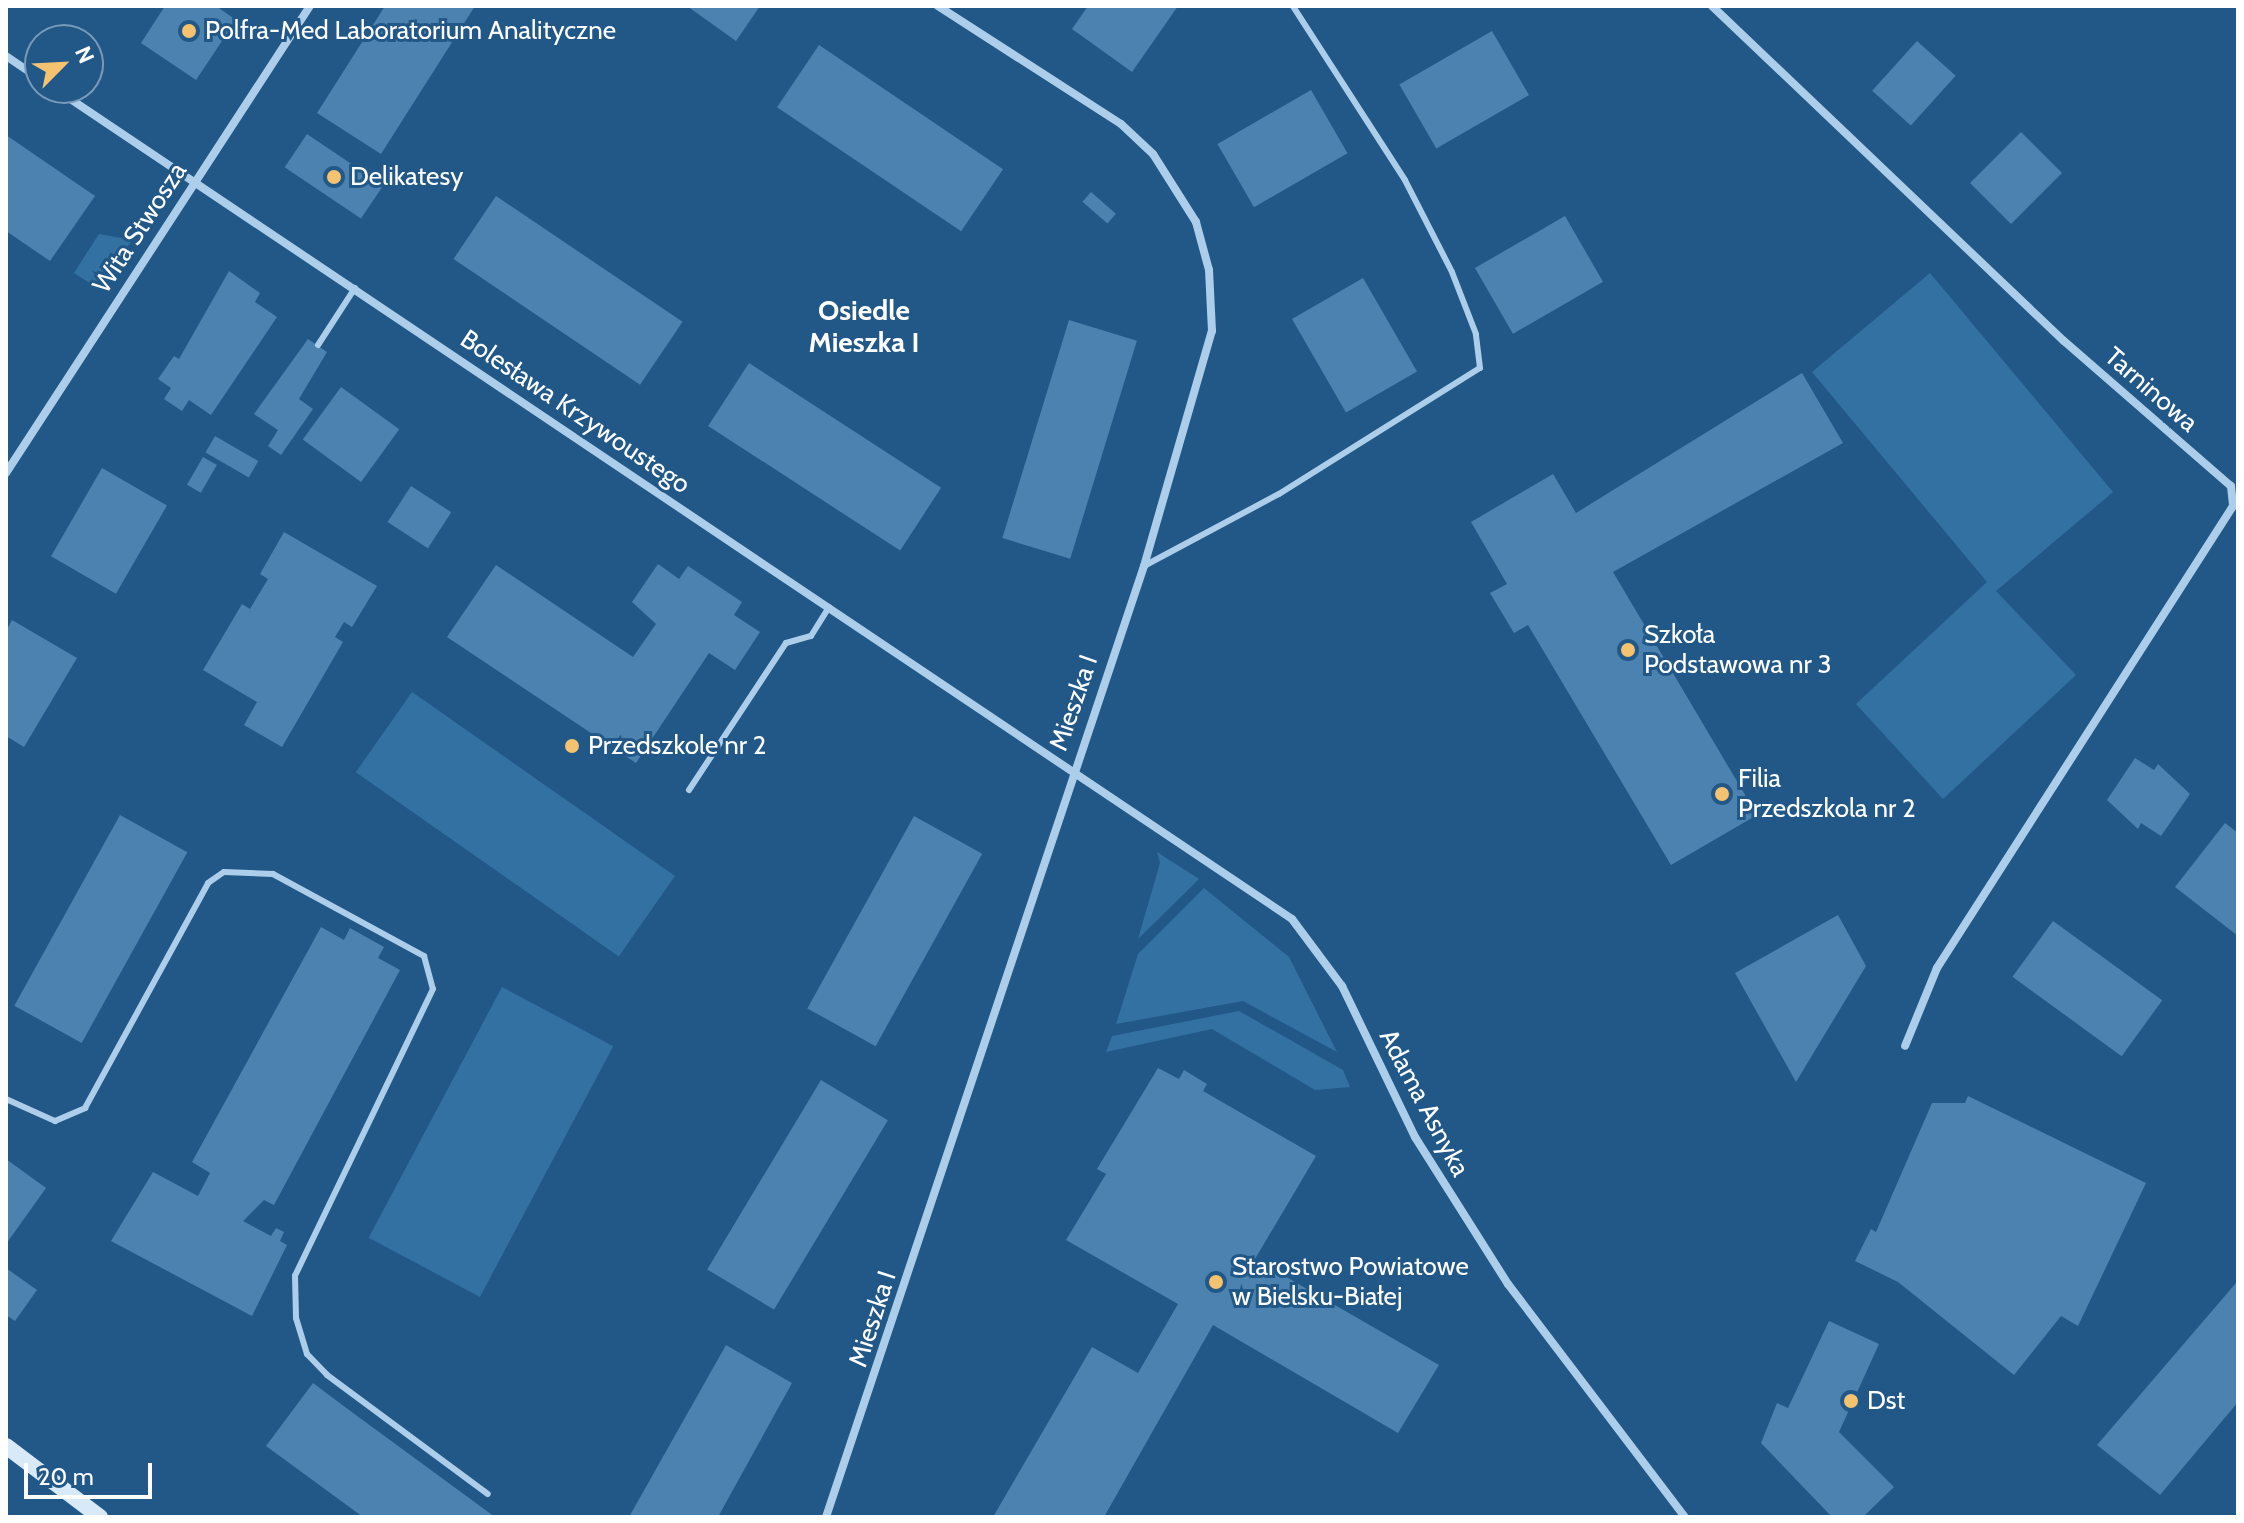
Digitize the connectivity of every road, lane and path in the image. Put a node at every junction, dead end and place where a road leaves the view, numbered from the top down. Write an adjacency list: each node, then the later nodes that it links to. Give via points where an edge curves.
1 (310, 6): 8 (street, Wita Stwosza)
2 (938, 6): 12 (street, Mieszka I, via 1121,124 1153,154 1196,222 1209,270 1212,331)
3 (1293, 6): 12 (lane, via 1405,180 1452,272 1480,368 1279,494)
4 (1712, 6): 16 (street, Tarninowa, via 2064,341 2231,486 2233,506 1937,968)
5 (6, 56): 6 (street)
6 (24, 68)
7 (78, 104): 8 (street, Bolesława Krzywoustego)
8 (194, 181): 9 (street, Bolesława Krzywoustego); 11 (street, Wita Stwosza)
9 (355, 288): 10 (lane); 13 (street, Bolesława Krzywoustego)
10 (318, 345)
11 (6, 473)
12 (1144, 566): 14 (street, Mieszka I)
13 (829, 607): 14 (street, Bolesława Krzywoustego); 15 (lane, via 811,636 786,643)
14 (1072, 770): 21 (street, Mieszka I); 22 (street, Adama Asnyka, via 1263,895 1320,951 1443,1183 1551,1345)
15 (689, 790)
16 (1905, 1046)
17 (6, 1099): 19 (lane, via 55,1121 85,1108 208,883 224,872 273,874 424,956 433,989 295,1276 296,1318 307,1354 327,1375)
18 (6, 1446): 20 (street)
19 (488, 1494)
20 (100, 1517)
21 (826, 1517)
22 (1685, 1517)

